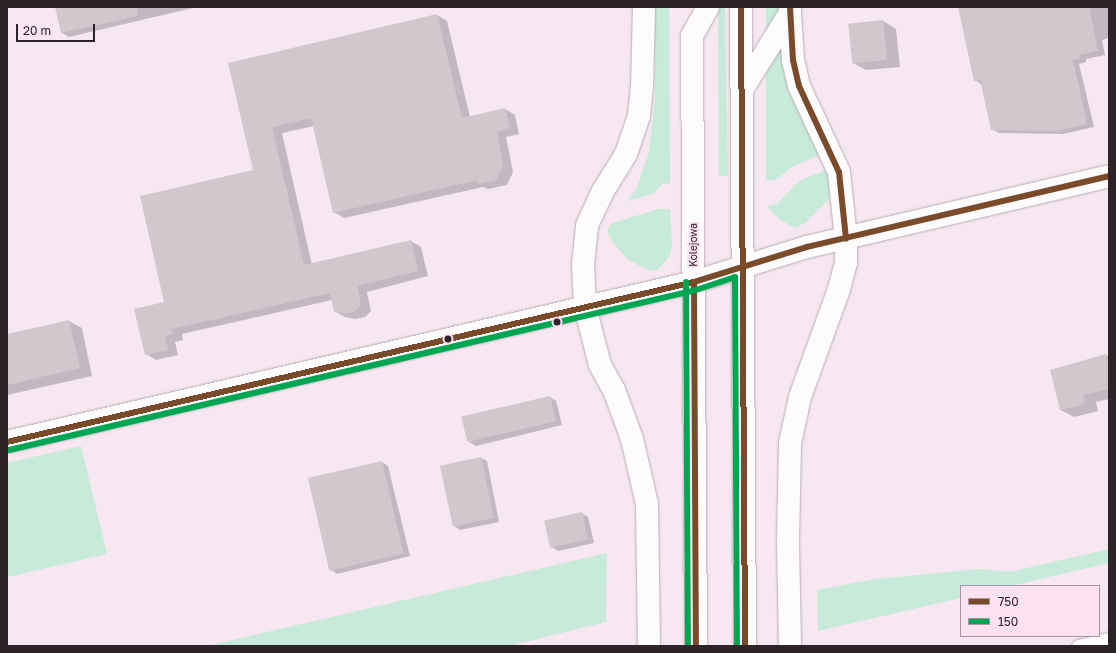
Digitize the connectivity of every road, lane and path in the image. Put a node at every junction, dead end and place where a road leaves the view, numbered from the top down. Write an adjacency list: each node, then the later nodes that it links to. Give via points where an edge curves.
1 (644, 7): 10 (main road, via 639,116 626,154 603,191 587,226 583,264)
2 (708, 7): 9 (main road, Kolejowa, via 692,36)
3 (742, 7): 5 (main road)
4 (790, 10): 5 (main road); 7 (main road, via 793,60 799,86 839,172)
5 (742, 90): 8 (main road)
6 (1109, 176): 7 (main road)
7 (846, 239): 8 (main road, via 807,247); 16 (main road, via 846,262 839,289 800,398 790,443)
8 (743, 266): 9 (main road); 15 (main road)
9 (694, 282): 10 (main road); 14 (main road, Kolejowa)
10 (585, 307): 11 (main road); 13 (main road, via 600,365 614,390 632,439 647,504)
11 (7, 442)
12 (1109, 638): 17 (lane)
13 (649, 646)
14 (696, 646)
15 (745, 646)
16 (790, 646)
17 (1078, 646)

